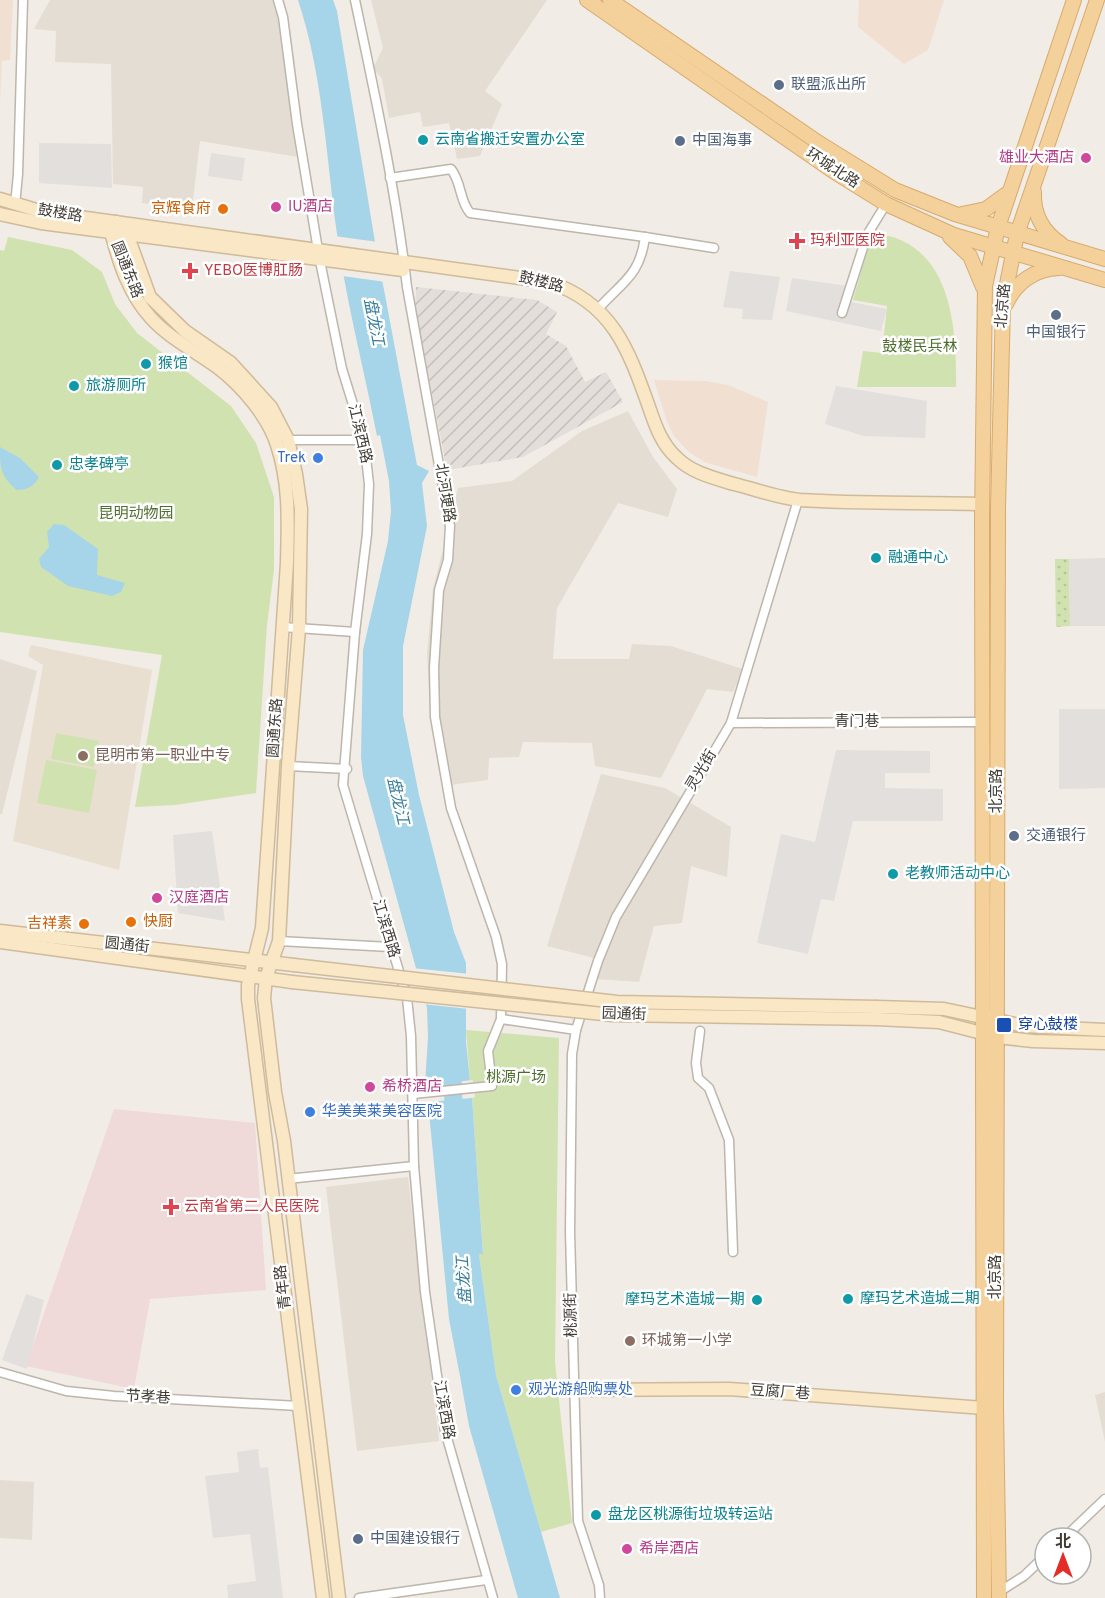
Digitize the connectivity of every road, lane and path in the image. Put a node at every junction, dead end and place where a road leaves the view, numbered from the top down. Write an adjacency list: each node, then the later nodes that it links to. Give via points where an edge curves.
1 (23, 0): 13 (street)
2 (278, 0): 26 (street, 江滨西路)
3 (355, 0): 8 (street, 北河埂路)
4 (587, 0): 12 (main road, 环城北路)
5 (610, 0): 14 (main road, 环城北路, via 895,190)
6 (1074, 0): 9 (main road, 北京路)
7 (1097, 0): 10 (main road, 北京路)
8 (390, 178): 21 (street, via 451,169 460,179 464,205 470,213); 28 (street, 北河埂路)
9 (1013, 186): 14 (main road, via 1002,200 986,209); 17 (main road, 北京路)
10 (1034, 186): 20 (main road, 北京路); 24 (main road, via 1039,220 1054,240)
11 (0, 199): 13 (main road, 鼓楼路)
12 (886, 204): 18 (main road, 环城北路); 33 (street, via 867,235)
13 (15, 205): 16 (main road, 鼓楼路)
14 (955, 213): 17 (main road, 环城北路)
15 (0, 214): 16 (main road, 鼓楼路, via 41,224)
16 (113, 227): 19 (main road, 圆通东路); 26 (main road, 鼓楼路); 39 (main road, 圆通东路, via 117,257 134,297 169,334 241,388 277,444 289,511)
17 (998, 227): 20 (main road, 环城北路); 22 (main road, 北京路)
18 (936, 228): 22 (main road, 环城北路); 31 (main road, via 970,256 982,283)
19 (127, 234): 26 (main road, 鼓楼路); 35 (main road, 圆通东路, via 150,297 185,331 231,363 251,383 271,407)
20 (1017, 234): 24 (main road, 环城北路); 25 (main road, 北京路)
21 (645, 237): 23 (street); 32 (street, via 638,266)
22 (992, 246): 25 (main road, 环城北路); 31 (main road, 北京路)
23 (714, 248)
24 (1068, 248): 27 (main road, 环城北路)
25 (1011, 252): 29 (main road, 环城北路); 34 (main road, 北京路)
26 (319, 255): 28 (main road, 鼓楼路); 36 (street, 江滨西路, via 342,369)
27 (1105, 259)
28 (398, 265): 32 (main road, 鼓楼路, via 549,282 567,288); 37 (main road, 鼓楼路, via 538,287 564,295 596,316 614,342 649,429 670,463 688,477 712,486); 56 (street, 北河埂路, via 450,526 448,560 439,590 435,717 451,808 502,964)
29 (1068, 269): 30 (main road, 环城北路); 34 (main road, via 1047,269 1023,280 1011,293)
30 (1105, 280)
31 (984, 305): 38 (main road, 北京路)
32 (598, 309): 37 (main road, 鼓楼路, via 621,338 656,426 676,458 691,470 715,479)
33 (842, 313)
34 (1002, 317): 57 (main road, 北京路)
35 (288, 440): 36 (street); 40 (main road, 圆通东路, via 301,509)
36 (364, 440): 41 (street, 江滨西路, via 369,484 367,534)
37 (798, 503): 38 (main road, 鼓楼路); 43 (street, 灵光街)
38 (982, 508): 42 (main road, 北京路)
39 (282, 627): 40 (street); 50 (main road, 圆通东路, via 262,928)
40 (299, 628): 41 (street); 44 (main road, 圆通东路)
41 (355, 632): 45 (street, 江滨西路)
42 (983, 722): 43 (street, 青门巷); 55 (main road, 北京路)
43 (731, 723): 58 (street, 灵光街, via 616,916 597,961)
44 (288, 766): 45 (street); 47 (main road, 圆通东路)
45 (347, 769): 49 (street, 江滨西路, via 343,785)
46 (0, 931): 50 (main road, 圆通街)
47 (279, 941): 49 (street); 51 (main road, 圆通东路)
48 (0, 942): 52 (main road, 圆通街)
49 (390, 947): 64 (street, 江滨西路, via 408,1004)
50 (254, 960): 51 (main road, 园通街); 52 (main road, 圆通东路)
51 (271, 962): 53 (main road, 圆通东路); 54 (main road, 园通街, bridge, via 618,1002)
52 (250, 975): 53 (main road, 园通街); 70 (main road, 青年路, via 248,999)
53 (266, 978): 54 (main road, 园通街, bridge, via 613,1016); 66 (main road, 青年路, via 264,998)
54 (877, 1013): 55 (main road, 园通街, via 944,1009); 61 (main road, 园通街)
55 (983, 1016): 57 (main road, 园通街); 61 (main road, 北京路)
56 (501, 1019): 58 (street); 64 (street, via 488,1051 492,1086)
57 (997, 1020): 59 (main road, 园通街); 62 (main road, 北京路)
58 (576, 1030): 69 (street, 桃源街, via 572,1054 570,1232)
59 (1105, 1030)
60 (700, 1031): 67 (street, via 698,1078 709,1088 729,1140)
61 (983, 1032): 62 (main road, 园通街); 71 (main road, 北京路)
62 (997, 1036): 63 (main road, 园通街); 76 (main road, 北京路)
63 (1105, 1043)
64 (413, 1094): 65 (street, 江滨西路)
65 (414, 1166): 66 (street); 75 (street, 江滨西路, via 425,1292 445,1431)
66 (287, 1179): 78 (main road, 青年路)
67 (734, 1252)
68 (0, 1372): 70 (street, 节孝巷, via 66,1391)
69 (575, 1390): 71 (main road, 豆腐厂巷, via 729,1389); 81 (street, 桃源街, via 578,1521)
70 (298, 1406): 77 (main road, 青年路)
71 (984, 1408): 82 (main road, 北京路)
72 (1105, 1499): 73 (street)
73 (1077, 1526)
74 (1033, 1567): 76 (street)
75 (486, 1580): 79 (street); 80 (street, 江滨西路)
76 (999, 1595)
77 (323, 1598)
78 (339, 1598)
79 (359, 1598)
80 (493, 1598)
81 (600, 1598)
82 (984, 1598)

